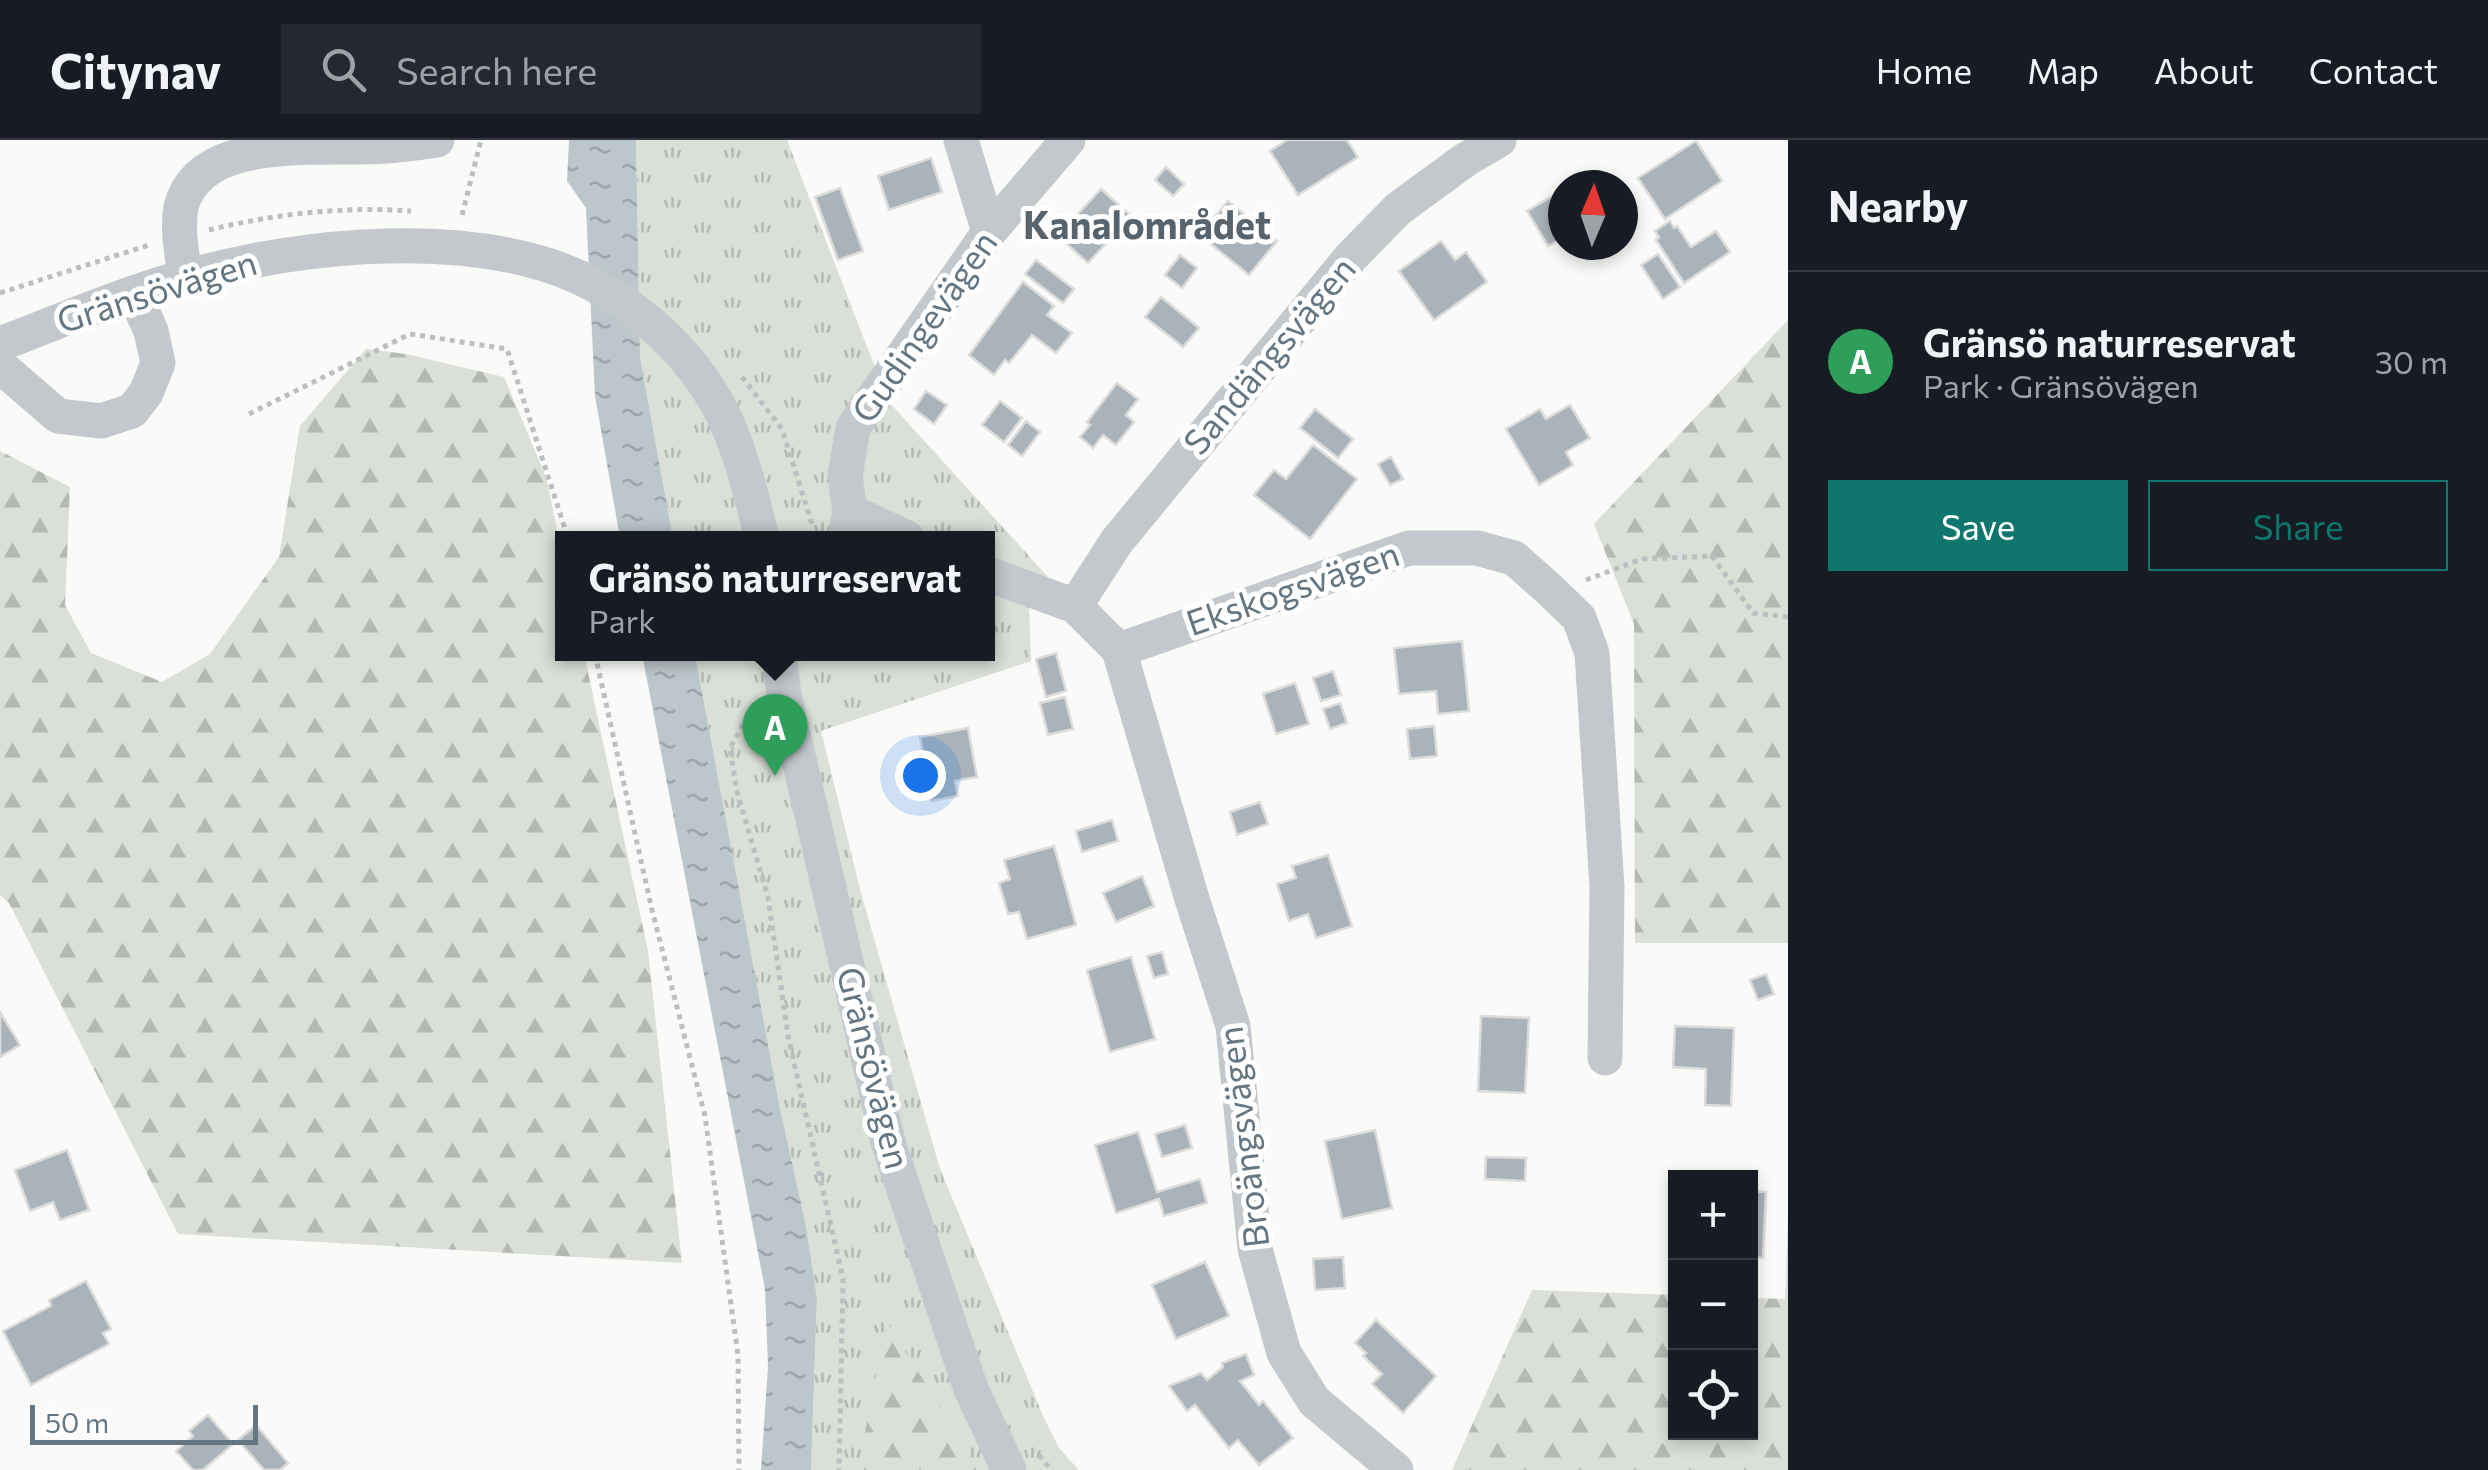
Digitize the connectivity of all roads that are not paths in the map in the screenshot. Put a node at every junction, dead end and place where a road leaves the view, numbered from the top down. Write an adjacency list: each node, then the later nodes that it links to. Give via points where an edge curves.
1 (437, 140): 6 (street, via 360,147 281,144 215,156 195,176 182,206)
2 (961, 140): 5 (street)
3 (1068, 140): 5 (street, Gudingevägen)
4 (1498, 140): 14 (street, Sandängsvägen, via 1398,209 1351,257 1117,541)
5 (989, 232): 10 (street, Gudingevägen, via 852,428 845,476)
6 (185, 276): 7 (street, Gränsövägen); 11 (street, Gränsövägen, via 269,257 354,248 472,250 546,264 598,287 668,340 709,390 738,449)
7 (134, 293): 8 (street, Gränsövägen); 9 (street, via 158,363 132,412 101,421 58,416)
8 (0, 344)
9 (0, 366)
10 (848, 525): 12 (street)
11 (760, 531)
12 (875, 531)
13 (995, 577): 14 (street)
14 (1075, 606): 15 (street)
15 (1119, 650): 17 (street, Ekskogsvägen, via 1409,548 1477,548 1514,558 1550,588 1579,618 1592,653 1607,886); 19 (street, Broängsvägen, via 1233,1026 1255,1249 1284,1353 1314,1401)
16 (780, 661): 18 (street, Gränsövägen, via 888,1142 971,1390)
17 (1605, 1058)
18 (1009, 1470)
19 (1396, 1470)

